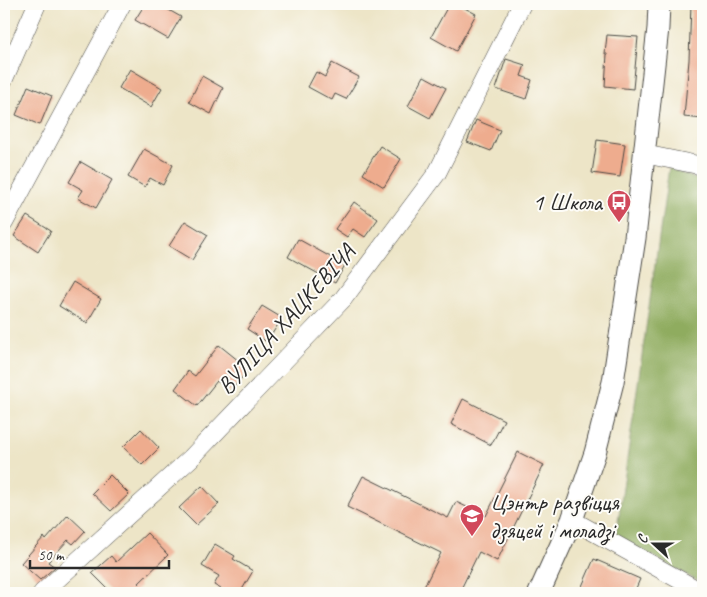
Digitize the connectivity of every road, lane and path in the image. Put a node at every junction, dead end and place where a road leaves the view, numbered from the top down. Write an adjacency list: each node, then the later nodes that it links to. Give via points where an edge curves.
1 (37, 4): 5 (street)
2 (122, 4): 8 (street)
3 (522, 4): 10 (street, ВУЛІЦА ХАЦКЕВІЧА, via 437,173 343,299 191,458)
4 (659, 4): 6 (street)
5 (4, 79)
6 (644, 154): 7 (street); 9 (street, via 613,382 595,453)
7 (703, 166)
8 (4, 223)
9 (572, 520): 11 (street); 12 (street)
10 (42, 593)
11 (539, 593)
12 (703, 593)

